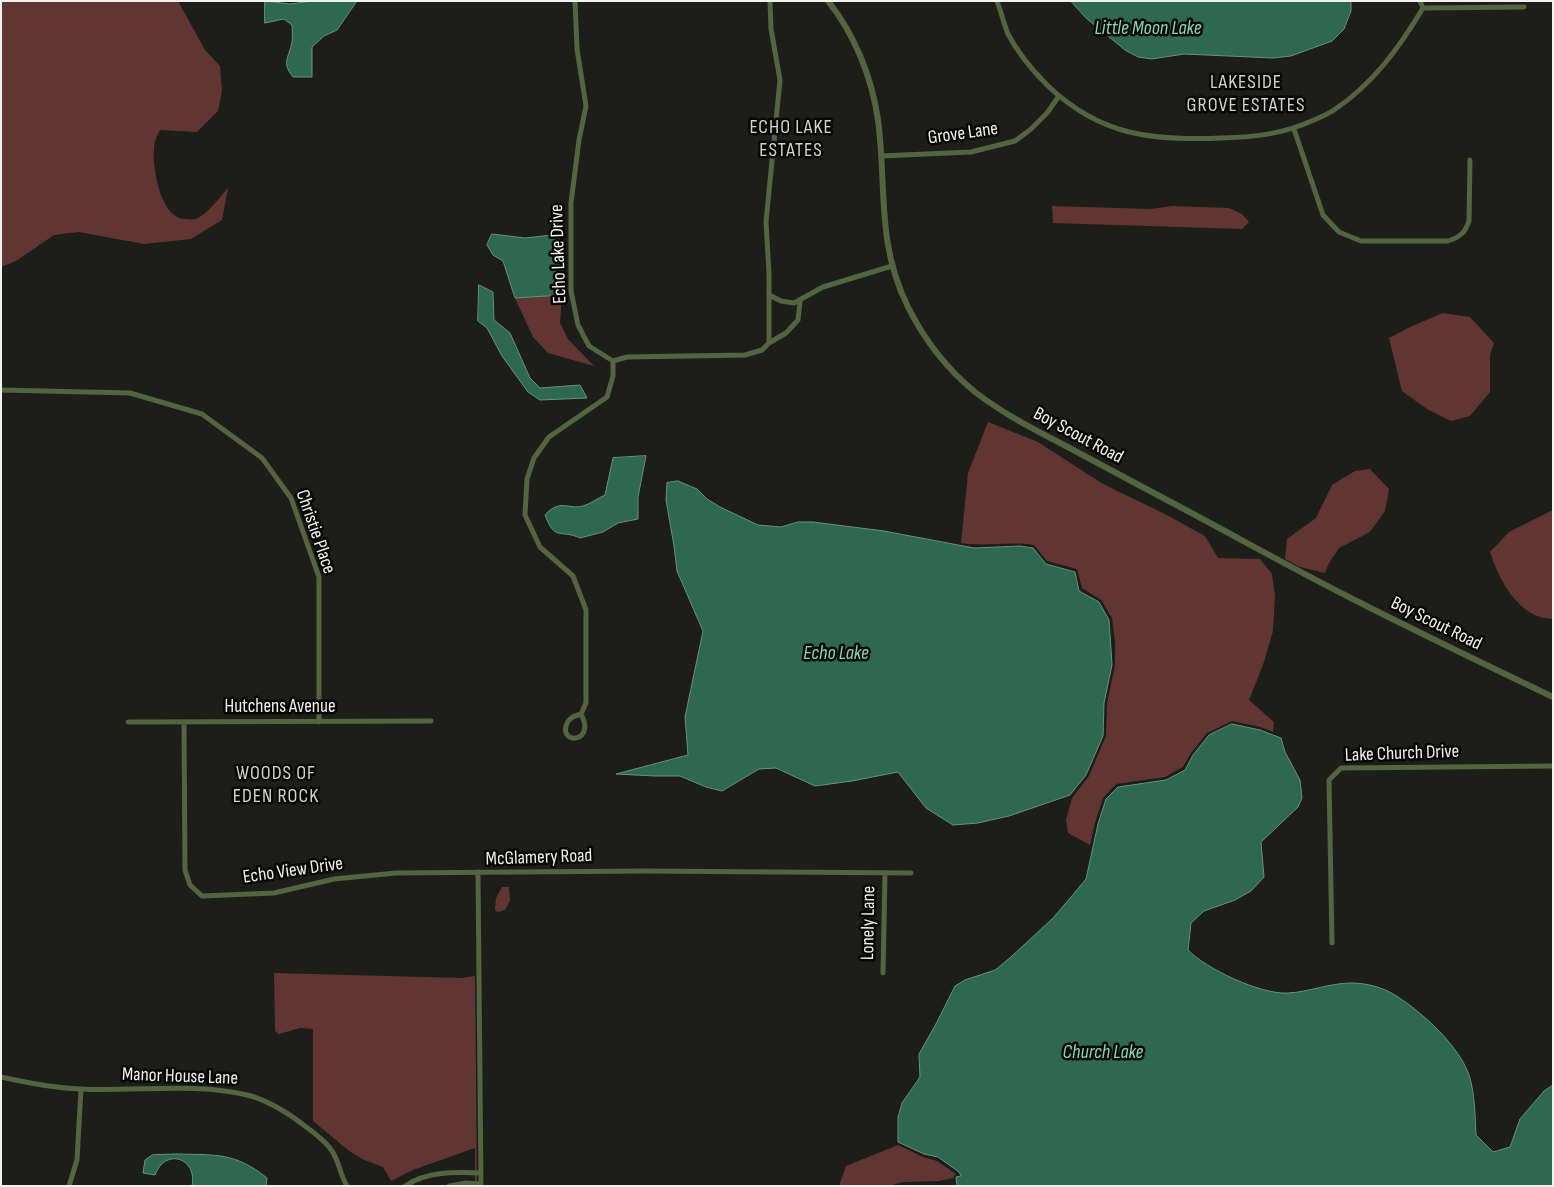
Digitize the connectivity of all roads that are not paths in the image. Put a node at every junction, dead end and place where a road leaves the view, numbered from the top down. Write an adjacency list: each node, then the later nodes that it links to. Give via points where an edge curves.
1 (575, 1): 16 (street, Echo Lake Drive, via 577,49 586,106 570,203 571,291 578,325 589,346)
2 (770, 1): 13 (street, via 771,29 780,80 766,222)
3 (828, 1): 10 (street, Boy Scout Road, via 850,34 869,80 878,117)
4 (998, 1): 8 (street, via 1008,33 1031,69)
5 (1420, 1): 7 (street)
6 (1524, 7): 7 (street)
7 (1422, 8): 9 (street, via 1403,41 1365,87 1333,111)
8 (1058, 96): 9 (street, via 1083,115 1140,135 1181,140 1258,137); 10 (street, Grove Lane, via 1032,129 1015,141 971,152)
9 (1294, 129): 11 (street, via 1323,215 1338,232 1361,241 1448,241 1460,237 1469,221)
10 (881, 156): 12 (street, Boy Scout Road, via 885,231)
11 (1470, 160)
12 (892, 266): 14 (street, via 823,287); 18 (street, Boy Scout Road, via 908,306 931,345 963,382 996,407 1347,596)
13 (769, 295): 14 (street, via 786,303); 15 (street)
14 (800, 302): 15 (street, via 798,320 786,333)
15 (769, 342): 16 (street, via 762,350 745,355 627,357)
16 (613, 361): 19 (street, via 607,397 549,437 534,458 527,479 525,515 532,531 540,547 573,576 586,610 586,703)
17 (1, 390): 23 (street, Christie Place, via 130,392 202,414 262,458 291,498 318,577)
18 (1553, 697)
19 (581, 714): 19 (street, via 585,729 583,734 572,738 565,731 566,725 569,719)
20 (431, 721): 23 (street, Hutchens Avenue)
21 (128, 722): 22 (street, Hutchens Avenue)
22 (184, 722): 23 (street, Hutchens Avenue); 25 (street, Echo View Drive, via 185,870 190,885 202,896 274,893 334,879 396,873)
23 (319, 722)
24 (1553, 766): 28 (street, Lake Church Drive, via 1341,768 1330,780)
25 (478, 872): 26 (street, McGlamery Road); 32 (street, McGlamery Road)
26 (885, 873): 27 (street, McGlamery Road); 29 (street, Lonely Lane)
27 (911, 873)
28 (1332, 943)
29 (883, 974)
30 (1, 1077): 31 (street, Manor House Lane)
31 (81, 1089): 34 (street, via 77,1160); 35 (street, Manor House Lane, via 218,1090 248,1095 275,1106 324,1142 332,1151)
32 (481, 1172): 33 (street, McGlamery Road); 36 (street, via 428,1175)
33 (481, 1185): 37 (street)
34 (69, 1186)
35 (347, 1186)
36 (405, 1186)
37 (449, 1186)

